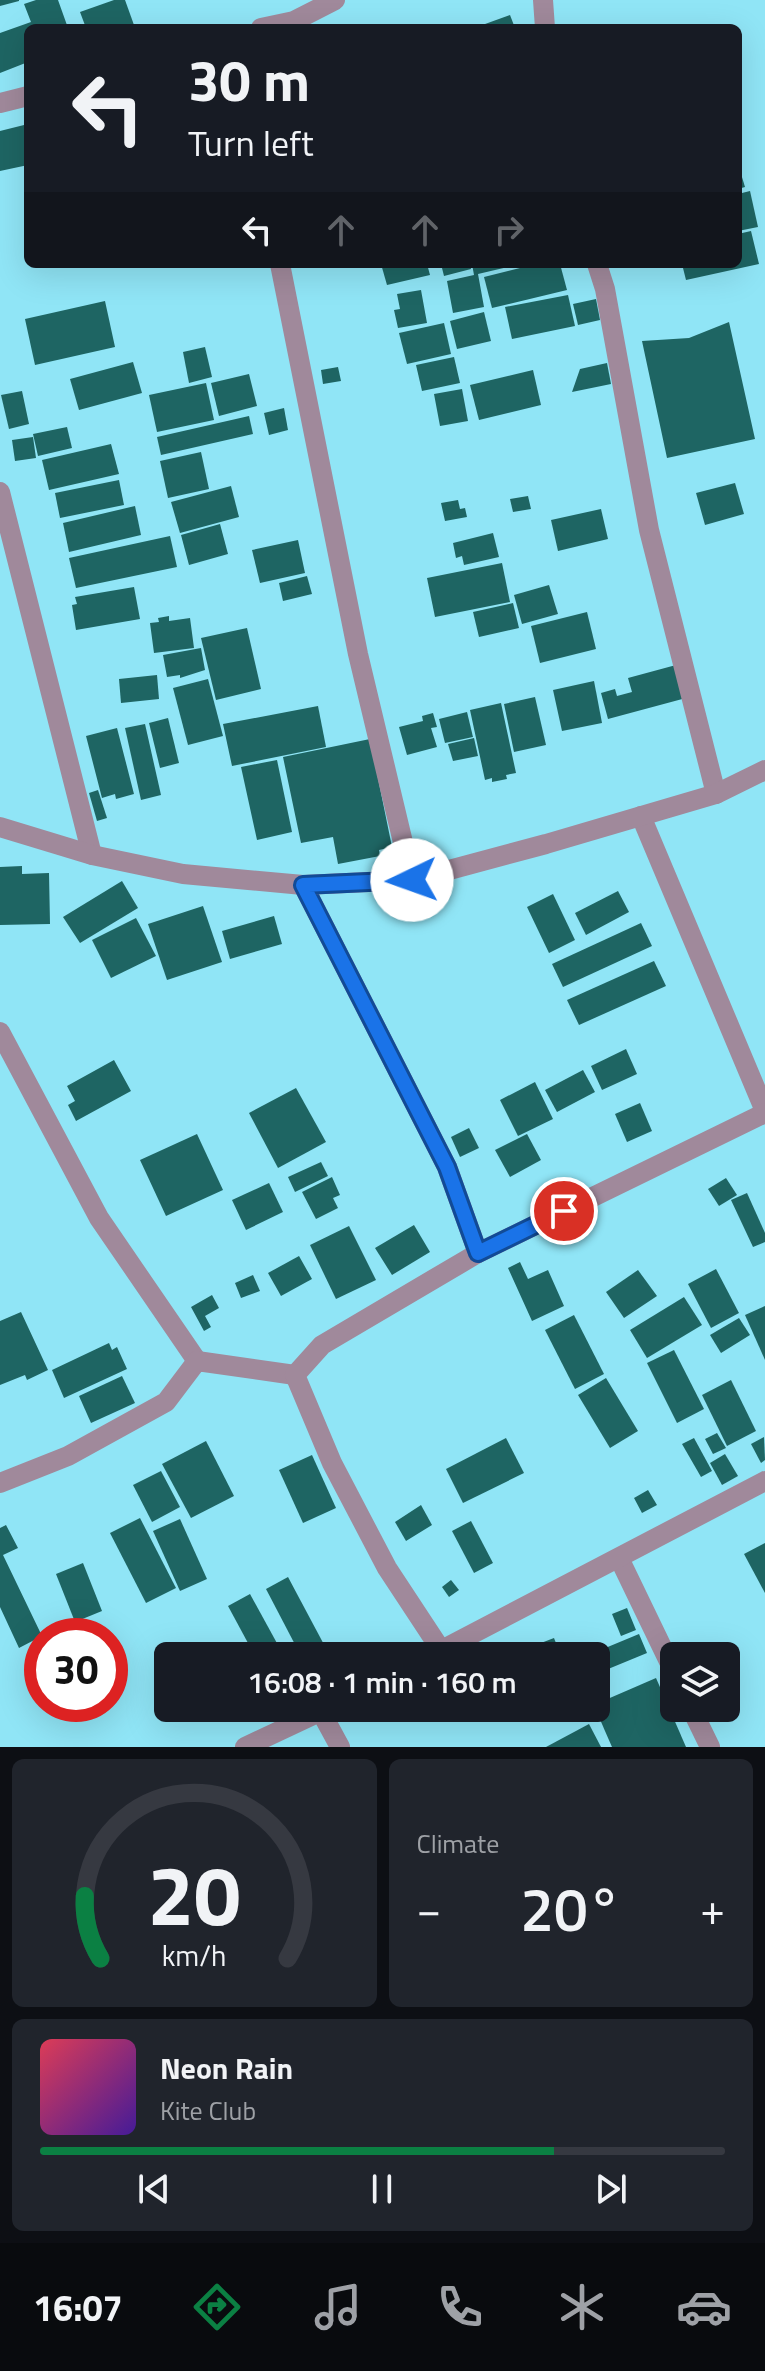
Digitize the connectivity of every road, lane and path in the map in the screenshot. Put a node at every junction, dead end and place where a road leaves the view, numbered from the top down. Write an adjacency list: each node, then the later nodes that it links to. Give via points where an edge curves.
1 (335, 0): 3 (street)
2 (543, 0): 4 (street)
3 (280, 24)
4 (545, 24)
5 (24, 97): 6 (street)
6 (0, 103)
7 (281, 268): 15 (street, via 358,654)
8 (598, 268): 11 (street, via 649,530)
9 (0, 492): 14 (street)
10 (765, 770): 11 (street)
11 (716, 794): 12 (street)
12 (641, 816): 15 (street); 18 (street)
13 (0, 827): 14 (street)
14 (92, 855): 16 (street, via 183,874)
15 (412, 880): 16 (street)
16 (303, 885): 19 (street, via 447,1167)
17 (0, 1032): 20 (street, via 99,1218)
18 (765, 1112): 19 (street)
19 (478, 1253): 21 (street, via 322,1345)
20 (197, 1361): 21 (street); 23 (street, via 166,1402 68,1456)
21 (295, 1375): 25 (street, via 332,1463)
22 (765, 1481): 24 (street)
23 (0, 1483)
24 (619, 1558): 26 (street); 27 (street)
25 (430, 1642)
26 (457, 1642)
27 (660, 1643)
28 (299, 1722): 31 (street)
29 (330, 1722): 32 (street)
30 (698, 1722): 33 (street)
31 (245, 1747)
32 (340, 1747)
33 (710, 1747)

